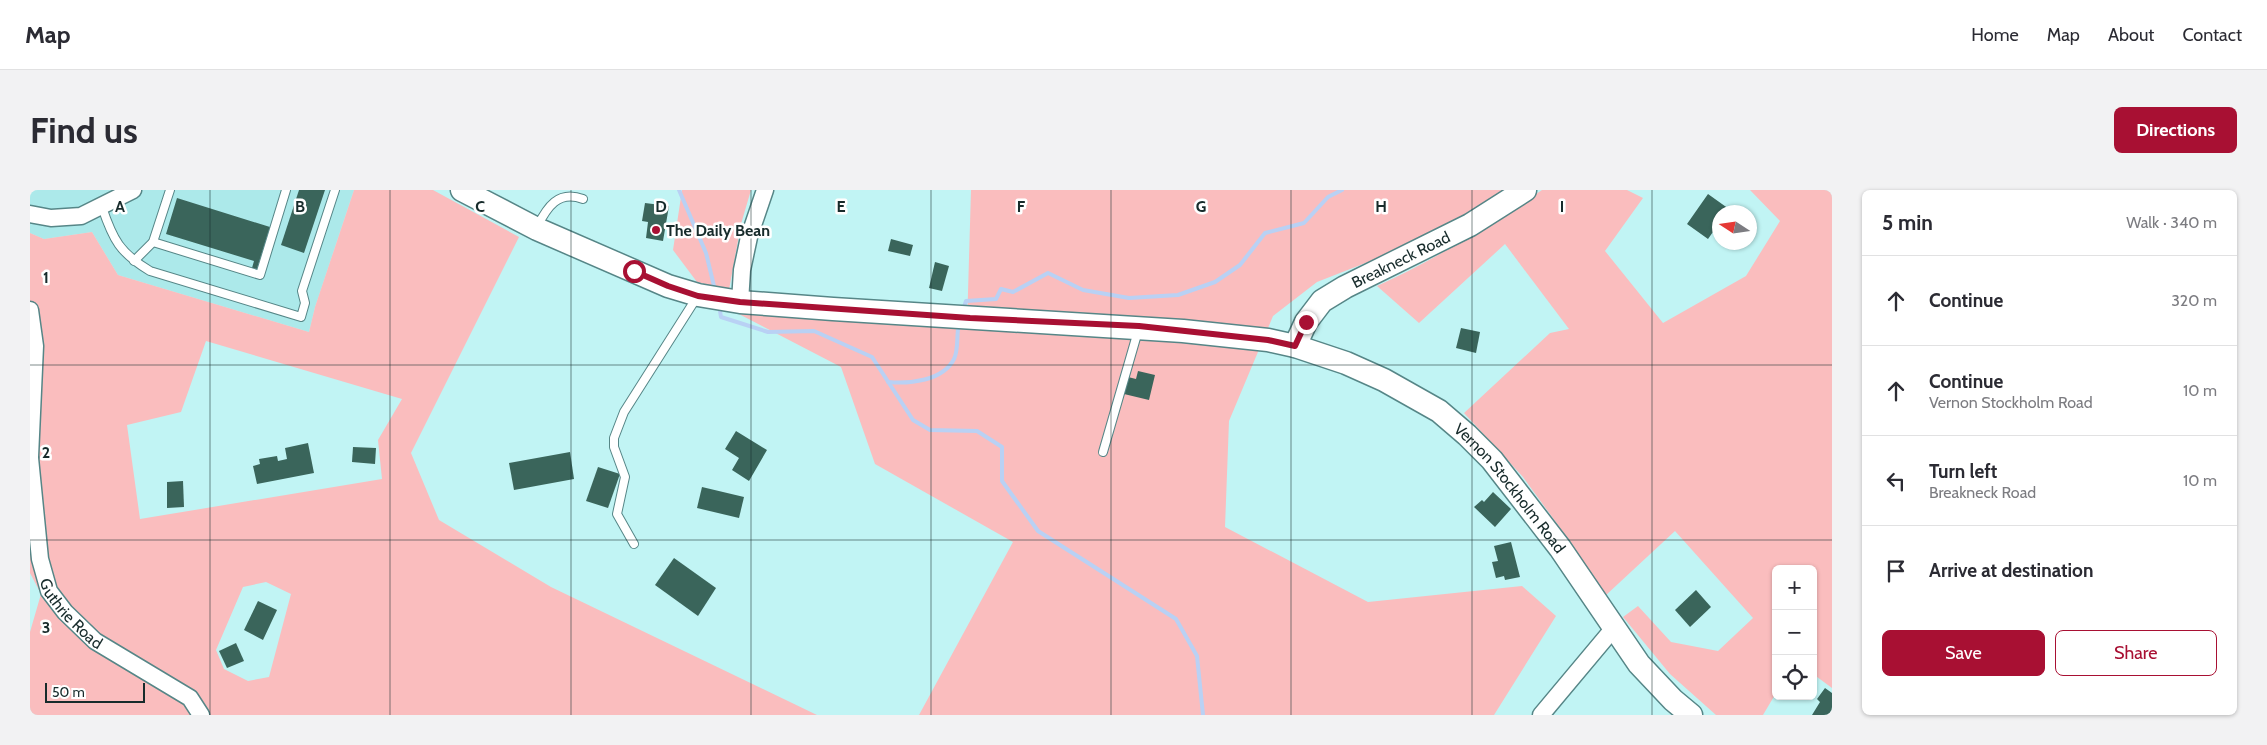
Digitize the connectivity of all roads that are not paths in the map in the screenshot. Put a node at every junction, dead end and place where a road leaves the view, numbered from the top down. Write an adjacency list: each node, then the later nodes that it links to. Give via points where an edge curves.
1 (133, 190): 10 (street)
2 (170, 190): 13 (lane)
3 (286, 190): 13 (lane, via 260,275)
4 (335, 190): 14 (lane, via 302,291 305,303 301,317 150,271)
5 (462, 190): 12 (main road)
6 (494, 190): 12 (main road)
7 (765, 190): 16 (street, via 749,237)
8 (1525, 190): 19 (main road, Breakneck Road, via 1470,225 1322,300 1306,322)
9 (583, 198): 12 (lane, via 572,194 557,198)
10 (102, 207): 11 (street, via 81,216 51,218); 14 (lane, via 111,233 120,248)
11 (30, 214)
12 (540, 222): 15 (main road, Vernon Stockholm Road, via 634,271)
13 (153, 242): 14 (lane)
14 (134, 261)
15 (698, 296): 16 (main road, Vernon Stockholm Road); 24 (lane, via 624,412 614,438 625,477 617,514)
16 (740, 302): 18 (main road, Vernon Stockholm Road)
17 (30, 310): 20 (street, Guthrie Road, via 35,346)
18 (1139, 326): 19 (main road, Vernon Stockholm Road, via 1268,340); 22 (lane)
19 (1295, 346): 25 (main road, Vernon Stockholm Road, via 1384,380 1439,411 1467,435 1514,487 1560,548)
20 (32, 358): 21 (street, Guthrie Road)
21 (31, 435): 23 (street, Guthrie Road)
22 (1103, 452)
23 (30, 457): 26 (street, Guthrie Road, via 40,559 49,591 65,612 96,641 190,698)
24 (634, 544)
25 (1613, 628): 27 (street); 28 (main road, Vernon Stockholm Road, via 1639,664)
26 (201, 715)
27 (1541, 715)
28 (1691, 715)

